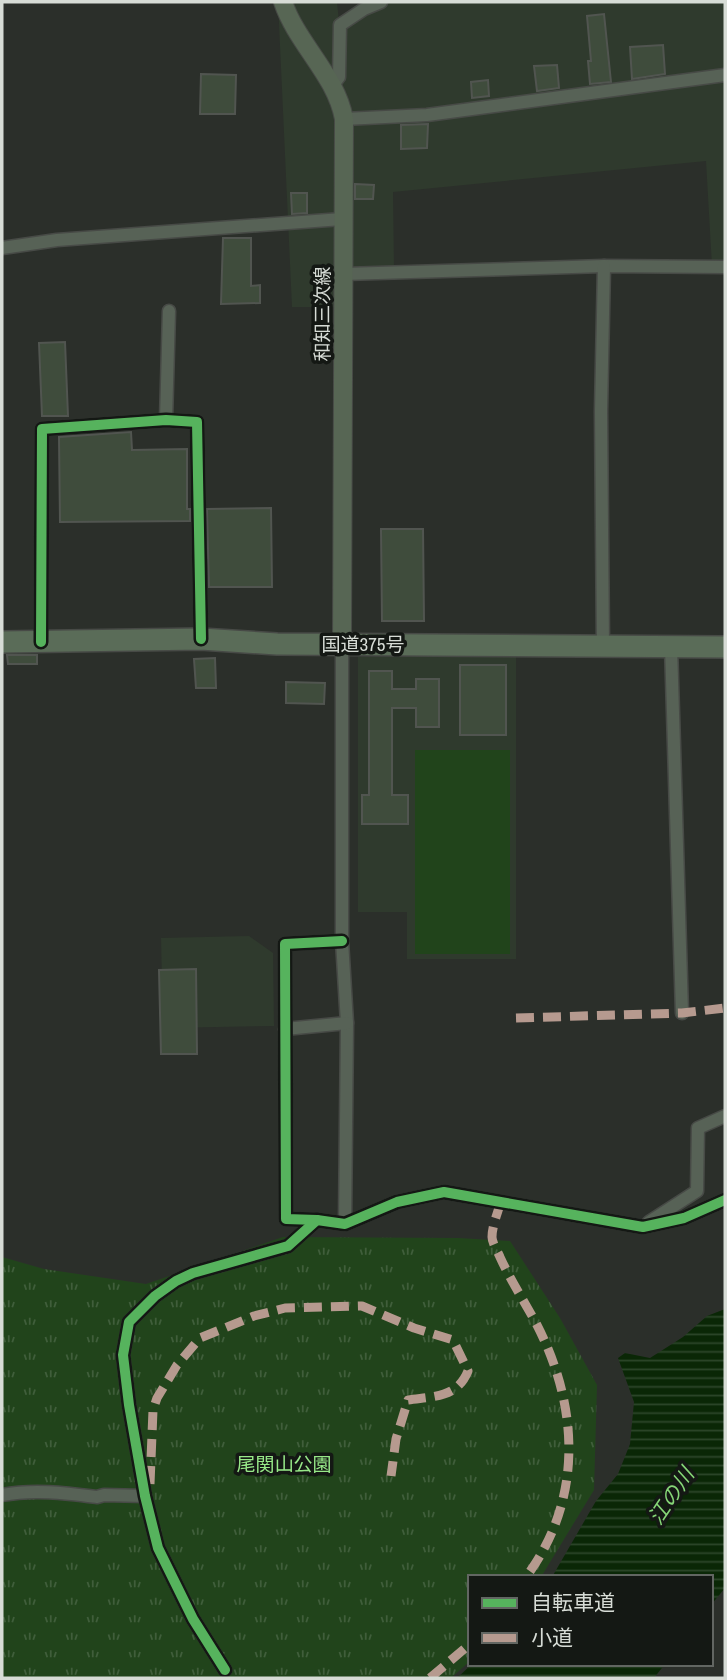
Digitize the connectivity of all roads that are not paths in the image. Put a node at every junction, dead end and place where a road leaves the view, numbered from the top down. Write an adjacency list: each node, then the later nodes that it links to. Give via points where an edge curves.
1 (283, 2): 4 (main road, 和知三次線, via 296,33)
2 (381, 2): 4 (street, via 340,25 339,77)
3 (725, 75): 5 (street, via 427,115)
4 (332, 86): 5 (main road, 和知三次線)
5 (344, 119): 6 (main road, 和知三次線)
6 (342, 219): 7 (street); 10 (main road, 和知三次線)
7 (2, 248)
8 (604, 266): 9 (street); 10 (street); 17 (street)
9 (725, 267)
10 (344, 274): 16 (main road, 和知三次線)
11 (169, 311): 12 (street)
12 (166, 420): 13 (street, via 197,422); 15 (street, via 42,429)
13 (201, 639): 15 (highway, 国道375号); 16 (highway, 国道375号)
14 (2, 642): 15 (highway, 国道375号)
15 (41, 642)
16 (342, 644): 17 (highway, 国道375号); 20 (street)
17 (603, 646): 18 (highway, 国道375号)
18 (671, 646): 19 (highway, 国道375号); 21 (street)
19 (725, 647)
20 (342, 942): 22 (street); 23 (street, via 285,944)
21 (682, 1013)
22 (347, 1023): 23 (street); 27 (street)
23 (285, 1028): 26 (street, via 286,1219)
24 (725, 1116): 28 (street, via 698,1128 697,1191)
25 (725, 1200): 28 (street, via 684,1218)
26 (317, 1220): 27 (street); 30 (street, via 288,1246 176,1281 129,1322 123,1355)
27 (345, 1224): 28 (street, via 397,1202 444,1192)
28 (643, 1227)
29 (2, 1495): 30 (street, via 43,1491)
30 (145, 1496): 31 (street, via 158,1548)
31 (225, 1670)

